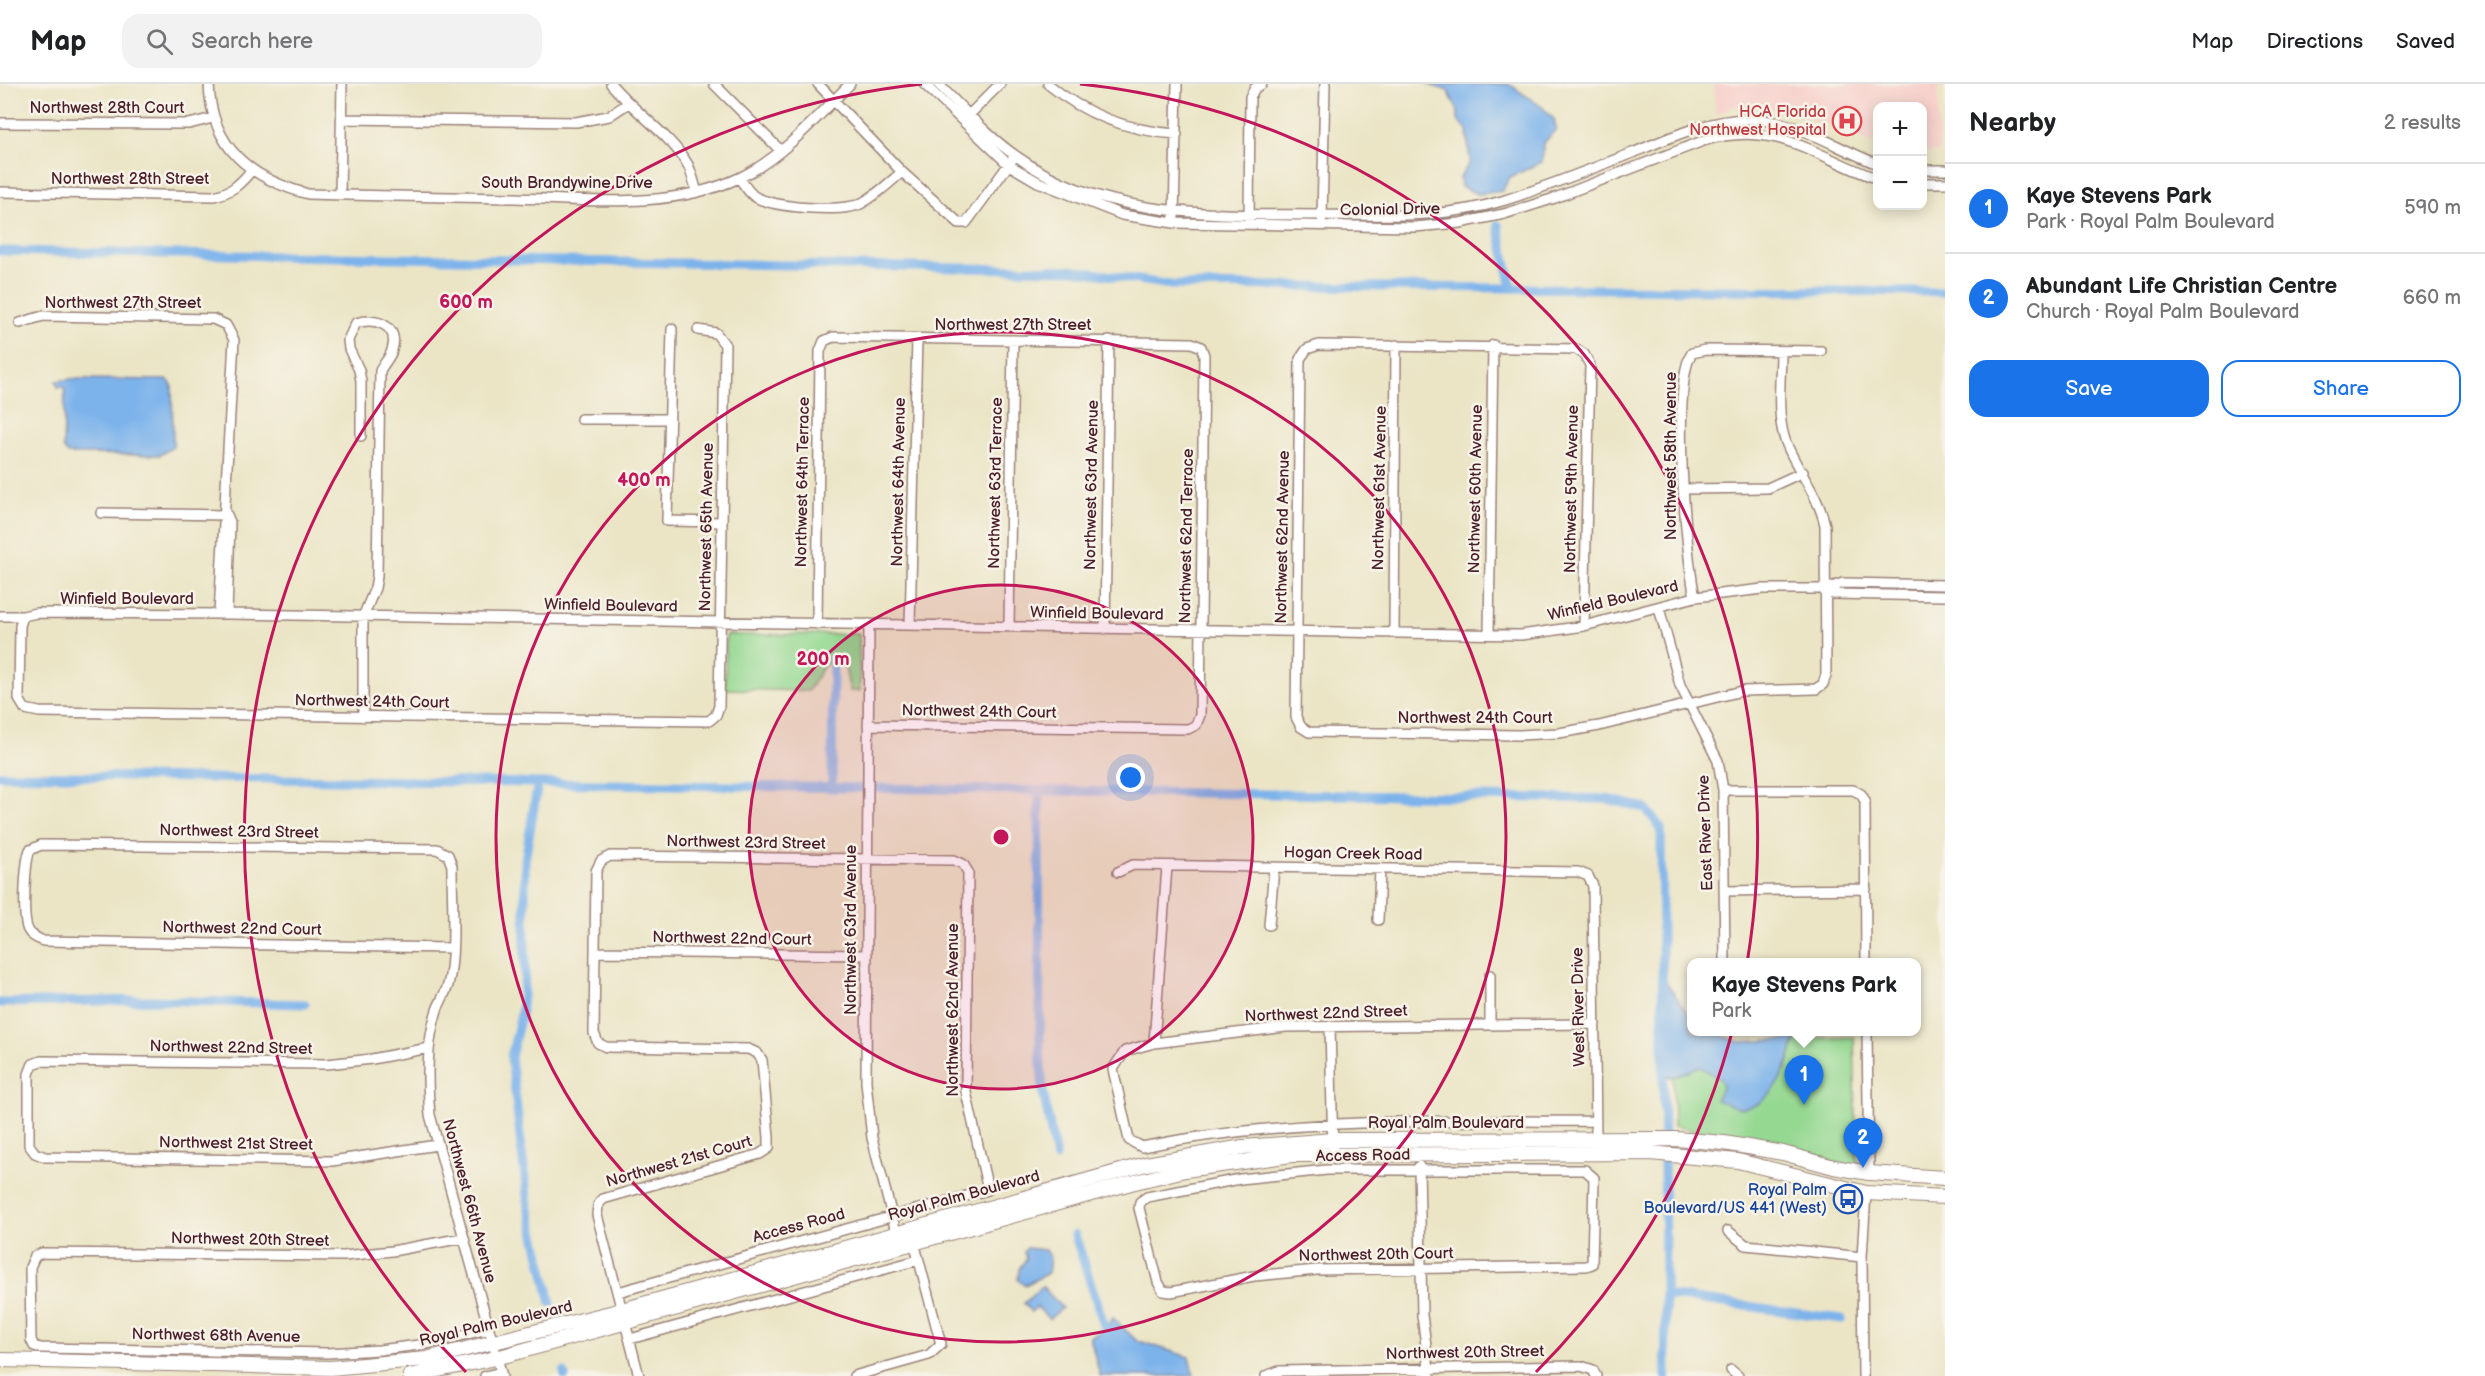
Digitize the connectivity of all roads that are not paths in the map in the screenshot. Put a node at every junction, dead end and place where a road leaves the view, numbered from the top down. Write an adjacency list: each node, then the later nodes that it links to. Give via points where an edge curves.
1 (209, 84): 17 (street)
2 (342, 84): 18 (street)
3 (611, 84): 15 (street)
4 (714, 84): 22 (street)
5 (818, 84): 14 (street)
6 (850, 84): 14 (street, South Brandywine Drive)
7 (924, 84): 19 (street, Colonial Drive)
8 (938, 84): 16 (street, Colonial Drive)
9 (1000, 84): 16 (street)
10 (1048, 84): 21 (street, via 1066,99 1119,124 1152,133)
11 (1177, 84): 21 (street)
12 (1325, 84): 45 (street)
13 (1258, 86): 44 (street, via 1250,97)
14 (834, 100): 22 (street, South Brandywine Drive); 30 (street)
15 (627, 104): 18 (street, via 609,116 576,122); 38 (street, via 674,147 688,166)
16 (969, 114): 19 (street); 23 (street, Colonial Drive)
17 (213, 118): 20 (street, Northwest 28th Court, via 189,124); 29 (street, via 236,157)
18 (342, 119): 39 (street)
19 (962, 122): 26 (street, Colonial Drive)
20 (0, 123)
21 (1177, 134): 42 (street)
22 (781, 152): 33 (street, South Brandywine Drive)
23 (1015, 156): 26 (street); 42 (street, Colonial Drive, via 1080,190 1124,205)
24 (1613, 160): 25 (street, Colonial Drive, via 1719,122 1750,119 1804,130); 31 (street); 36 (street, Colonial Drive)
25 (1873, 162)
26 (1009, 165): 30 (street, via 966,223 959,223); 46 (street, Colonial Drive, via 1077,200 1122,215)
27 (1927, 170): 28 (street)
28 (1945, 170)
29 (251, 171): 37 (street, Northwest 28th Street, via 233,189 214,196); 39 (street, South Brandywine Drive, via 279,186 308,194)
30 (902, 172): 33 (street, via 861,205 846,207 770,204 753,196)
31 (1619, 174): 32 (street, Colonial Drive, via 1709,140 1751,133 1804,146); 40 (street, Colonial Drive)
32 (1873, 177)
33 (739, 178): 38 (street, South Brandywine Drive)
34 (1927, 183): 35 (street)
35 (1945, 183)
36 (1550, 184): 40 (street); 41 (street, Colonial Drive)
37 (0, 192)
38 (698, 192): 39 (street, South Brandywine Drive, via 657,199 601,200)
39 (340, 195)
40 (1555, 198): 43 (street, Colonial Drive)
41 (1501, 201): 43 (street); 45 (street, Colonial Drive, via 1413,216)
42 (1175, 213): 44 (street, Colonial Drive); 46 (street)
43 (1504, 214): 48 (street, Colonial Drive, via 1414,227)
44 (1249, 215): 45 (street, Colonial Drive); 47 (street)
45 (1322, 215): 48 (street)
46 (1174, 223): 47 (street, Colonial Drive)
47 (1249, 225): 48 (street, Colonial Drive)
48 (1321, 227)
49 (20, 323): 67 (street, Northwest 27th Street, via 43,316 213,319 226,325 234,340)
50 (672, 329): 62 (street)
51 (698, 330): 68 (street, Northwest 65th Avenue, via 716,333 725,345)
52 (917, 339): 53 (street, Northwest 27th Street); 54 (street, Northwest 27th Street, via 833,337); 81 (street, Northwest 64th Avenue)
53 (1013, 340): 55 (street, Northwest 27th Street); 83 (street, Northwest 63rd Terrace)
54 (824, 341): 79 (street, Northwest 64th Terrace, via 820,351)
55 (1109, 341): 58 (street, Northwest 27th Street, via 1192,343); 84 (street, Northwest 63rd Avenue)
56 (1396, 345): 57 (street); 86 (street, Northwest 62nd Avenue, via 1319,345 1307,349 1300,359); 87 (street, Northwest 61st Avenue)
57 (1493, 345): 82 (street, Northwest 59th Avenue, via 1576,349 1590,365); 88 (street, Northwest 60th Avenue)
58 (1201, 348): 85 (street, Northwest 62nd Terrace, via 1204,356)
59 (1781, 351): 60 (street); 64 (street, via 1781,425); 65 (street, Northwest 58th Avenue, via 1705,350 1692,353 1686,361)
60 (1821, 351)
61 (581, 419): 62 (street)
62 (669, 419): 68 (street, via 667,521)
63 (361, 436): 77 (street, via 361,381 348,340 356,323 372,321 390,329 393,347 380,371 376,576)
64 (1803, 472): 65 (street, via 1768,488); 70 (street, via 1821,506 1825,525)
65 (1683, 489): 72 (street, Northwest 58th Avenue, via 1684,526)
66 (101, 513): 67 (street)
67 (227, 515): 74 (street, via 223,524)
68 (721, 522): 78 (street, Northwest 65th Avenue)
69 (1945, 585): 70 (street, Winfield Boulevard, via 1843,583)
70 (1826, 589): 71 (street, Winfield Boulevard, via 1832,594); 72 (street, Winfield Boulevard, via 1763,589); 89 (street, Northwest 24th Court, via 1823,684 1816,689 1742,691)
71 (1945, 596)
72 (1695, 597): 73 (street, Winfield Boulevard)
73 (1659, 608): 82 (street, Winfield Boulevard); 89 (street, East River Drive)
74 (223, 614): 76 (street, Winfield Boulevard); 77 (street, Winfield Boulevard)
75 (0, 616): 76 (street, Winfield Boulevard)
76 (23, 616): 91 (street, Northwest 24th Court, via 19,699 25,709)
77 (363, 617): 78 (street, Winfield Boulevard); 91 (street)
78 (720, 623): 79 (street, Winfield Boulevard); 90 (street, Northwest 65th Avenue)
79 (816, 624): 80 (street, Winfield Boulevard)
80 (869, 624): 81 (street, Winfield Boulevard); 93 (street, Northwest 63rd Avenue)
81 (910, 625): 83 (street, Winfield Boulevard)
82 (1584, 626): 88 (street, Winfield Boulevard)
83 (1009, 627): 84 (street, Winfield Boulevard)
84 (1105, 629): 85 (street, Winfield Boulevard)
85 (1200, 630): 86 (street, Winfield Boulevard); 92 (street, Northwest 62nd Terrace, via 1200,715)
86 (1296, 631): 87 (street, Winfield Boulevard); 94 (street, Northwest 62nd Avenue, via 1296,717)
87 (1394, 632): 88 (street, Winfield Boulevard)
88 (1489, 634)
89 (1688, 705): 94 (street, Northwest 24th Court, via 1599,726 1549,733 1309,732); 95 (street, East River Drive, via 1718,761)
90 (716, 715): 91 (street, Northwest 24th Court, via 709,721)
91 (363, 717)
92 (1196, 724): 93 (street, Northwest 24th Court, via 1188,729)
93 (868, 725): 97 (street, Northwest 63rd Avenue)
94 (1301, 727)
95 (1723, 790): 104 (street, via 1853,790 1861,794 1865,801); 105 (street, East River Drive)
96 (448, 855): 108 (street, Northwest 23rd Street, via 437,849 42,845 30,850 25,862 27,928); 109 (street, Northwest 66th Avenue, via 453,866)
97 (867, 860): 98 (street, Northwest 23rd Street, via 954,860); 110 (street, Northwest 23rd Street, via 610,856 601,861 596,871); 111 (street, Northwest 63rd Avenue)
98 (963, 864): 133 (street, Northwest 62nd Avenue, via 968,873 966,1092)
99 (1167, 866): 100 (street, Hogan Creek Road); 102 (street, Hogan Creek Road, via 1133,865); 119 (street)
100 (1274, 868): 101 (street, Hogan Creek Road); 107 (street)
101 (1380, 869): 103 (street, Hogan Creek Road, via 1578,872); 106 (street)
102 (1118, 872)
103 (1588, 876): 116 (street, West River Drive, via 1593,886)
104 (1866, 889): 105 (street); 113 (street)
105 (1724, 891): 112 (street, East River Drive)
106 (1378, 920)
107 (1269, 925)
108 (33, 937): 109 (street, Northwest 22nd Court, via 43,941)
109 (450, 948): 120 (street, Northwest 66th Avenue, via 448,985 437,1011)
110 (596, 952): 111 (street, Northwest 22nd Court); 148 (street, Northwest 21st Court, via 597,1043 606,1047 748,1048 757,1053 762,1060 769,1148 760,1154 603,1199 597,1205 597,1215)
111 (867, 955): 137 (street, Northwest 63rd Avenue, via 868,1108)
112 (1725, 958)
113 (1866, 958)
114 (1491, 975): 115 (street)
115 (1491, 1024): 116 (street, Northwest 22nd Street); 117 (street, Northwest 22nd Street)
116 (1594, 1024): 121 (street, West River Drive)
117 (1330, 1026): 119 (street, Northwest 22nd Street, via 1286,1027); 122 (street)
118 (1867, 1036): 130 (street)
119 (1154, 1043): 125 (street, Northwest 22nd Street, via 1125,1051 1113,1069)
120 (429, 1048): 124 (street, Northwest 66th Avenue, via 427,1084); 128 (street, Northwest 22nd Street, via 327,1064 42,1061 33,1065 29,1074 29,1144)
121 (1596, 1121): 122 (street, Access Road); 123 (street, West River Drive)
122 (1332, 1123): 125 (street, Access Road); 127 (street)
123 (1596, 1138): 126 (main road, Royal Palm Boulevard); 130 (main road, Royal Palm Boulevard, via 1724,1143)
124 (437, 1145): 128 (street, Northwest 21st Street, via 332,1161 45,1157); 141 (street, Northwest 66th Avenue)
125 (1134, 1145)
126 (1419, 1146): 127 (main road, Royal Palm Boulevard); 129 (street); 134 (main road, Royal Palm Boulevard, via 1676,1154 1738,1161)
127 (1333, 1147): 138 (main road, Royal Palm Boulevard, via 1243,1147 1181,1156); 142 (main road, Royal Palm Boulevard, via 1185,1170)
128 (35, 1153)
129 (1419, 1170): 131 (street, Access Road, via 1585,1170); 136 (street, Access Road, via 1327,1170 1240,1179 1146,1197); 147 (street)
130 (1869, 1173): 132 (main road, Royal Palm Boulevard)
131 (1594, 1178): 147 (street, Northwest 20th Court, via 1592,1264)
132 (1945, 1178)
133 (988, 1190): 137 (street, Access Road)
134 (1866, 1193): 135 (main road, Royal Palm Boulevard); 145 (street)
135 (1945, 1197)
136 (1139, 1208): 147 (street, Northwest 20th Court, via 1163,1291 1254,1275)
137 (892, 1216): 140 (street, Northwest 63rd Avenue); 148 (street, Access Road)
138 (926, 1223): 140 (main road, Royal Palm Boulevard); 142 (main road, via 914,1236)
139 (1728, 1231): 145 (street, via 1746,1245)
140 (896, 1232): 143 (main road); 149 (main road, Royal Palm Boulevard)
141 (463, 1238): 144 (street, Northwest 20th Street, via 344,1256); 150 (street, Northwest 66th Avenue)
142 (914, 1242): 143 (main road, Royal Palm Boulevard); 146 (street)
143 (877, 1252): 149 (main road, Royal Palm Boulevard)
144 (35, 1256): 150 (street, Northwest 68th Avenue, via 30,1267 31,1340 34,1346 42,1348 327,1353 427,1344)
145 (1862, 1257): 162 (street)
146 (918, 1260): 151 (street); 160 (street, via 941,1344 929,1355)
147 (1421, 1269): 154 (street)
148 (618, 1292): 149 (street)
149 (624, 1316): 151 (street); 152 (main road, Royal Palm Boulevard)
150 (488, 1329): 152 (street, Northwest 66th Avenue)
151 (630, 1339): 159 (street)
152 (494, 1351): 153 (main road, Royal Palm Boulevard, via 331,1368); 156 (street, Northwest 66th Avenue); 157 (main road, Royal Palm Boulevard)
153 (0, 1360)
154 (1429, 1372): 155 (street, Northwest 20th Street, via 1581,1366); 161 (street, Northwest 20th Street, via 1279,1371)
155 (1594, 1373)
156 (502, 1374): 158 (street)
157 (410, 1376)
158 (485, 1376)
159 (639, 1376)
160 (854, 1376)
161 (1266, 1376)
162 (1863, 1376)

